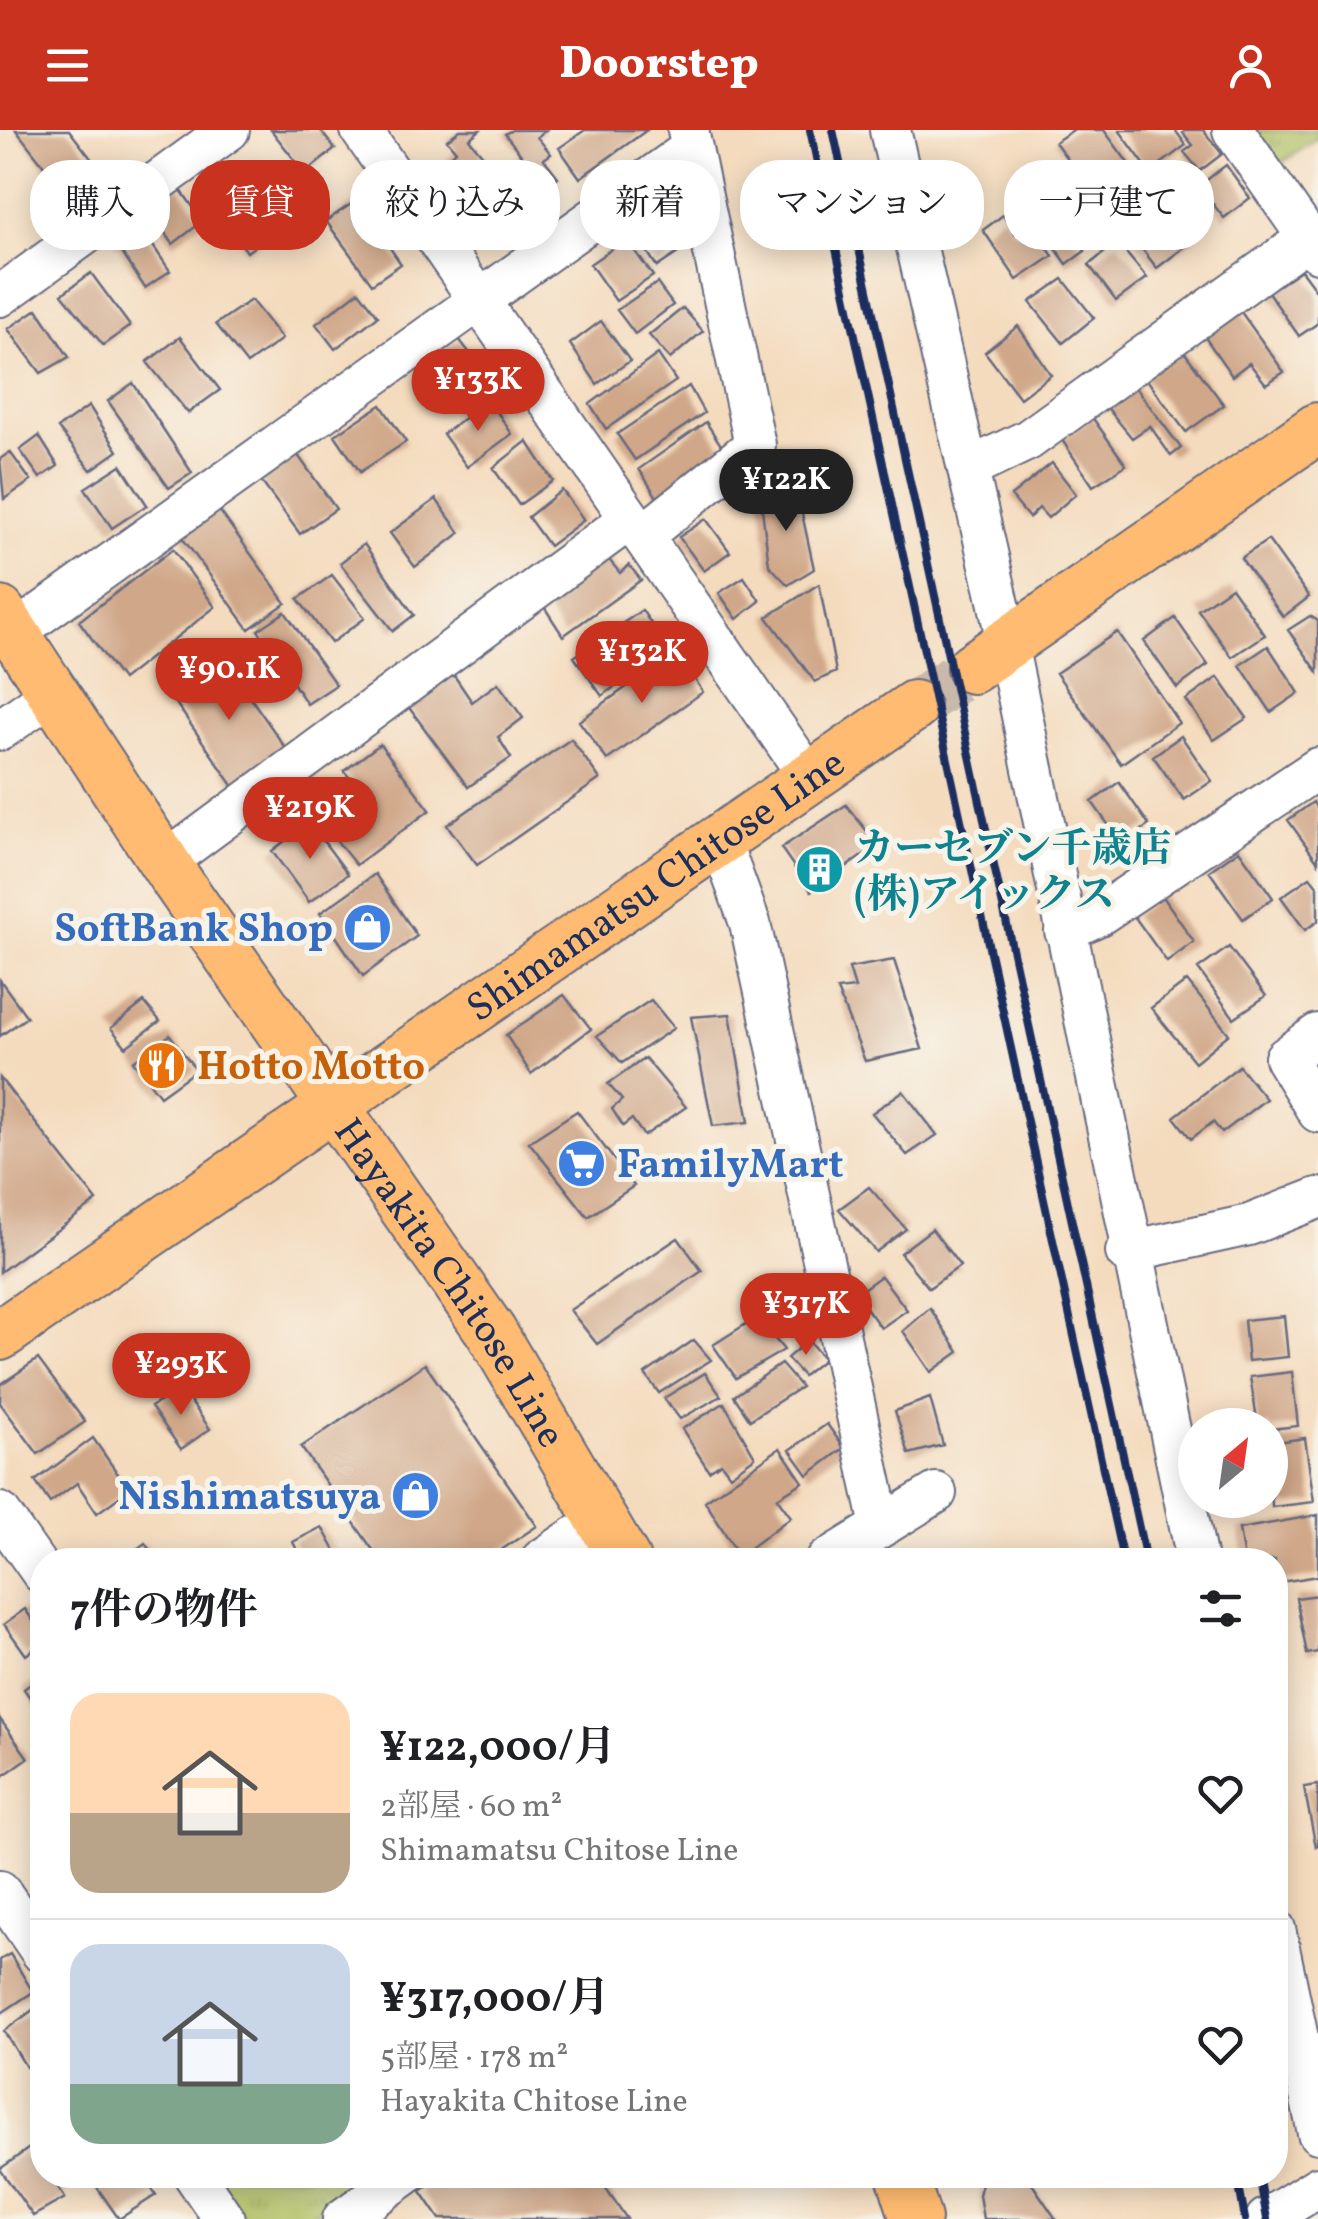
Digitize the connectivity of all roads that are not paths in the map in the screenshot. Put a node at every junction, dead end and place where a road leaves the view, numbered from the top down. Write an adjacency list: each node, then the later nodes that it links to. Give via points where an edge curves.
1 (229, 130): 7 (street)
2 (361, 130): 8 (street)
3 (890, 130): 10 (street)
4 (1233, 130): 6 (street)
5 (690, 139): 8 (street); 11 (street, via 755,446)
6 (1313, 245): 10 (street, via 1028,440)
7 (0, 296)
8 (479, 301): 11 (street); 12 (street)
9 (1318, 428): 13 (main road)
10 (968, 469): 13 (street)
11 (636, 527): 18 (street); 20 (street)
12 (7, 623): 14 (main road, Hayakita Chitose Line)
13 (989, 655): 21 (street)
14 (53, 694): 16 (street); 20 (main road, Hayakita Chitose Line)
15 (914, 706): 18 (main road, Shimamatsu Chitose Line)
16 (0, 730)
17 (1318, 768): 21 (street, via 1100,915)
18 (810, 778): 19 (main road, Shimamatsu Chitose Line)
19 (719, 838): 23 (main road, Shimamatsu Chitose Line); 30 (street, via 750,923)
20 (164, 862): 23 (main road, Hayakita Chitose Line)
21 (1065, 931): 26 (street)
22 (1318, 1034): 24 (street, via 1285,1058)
23 (334, 1108): 27 (main road, Shimamatsu Chitose Line); 31 (main road, Hayakita Chitose Line, via 491,1332)
24 (1318, 1112)
25 (1318, 1198): 26 (street, via 1249,1225)
26 (1129, 1251): 34 (street)
27 (0, 1335)
28 (936, 1492): 30 (street)
29 (0, 1513): 35 (street)
30 (881, 1526): 33 (street)
31 (613, 1539): 32 (street)
32 (583, 1548)
33 (846, 1548)
34 (1195, 1548)
35 (30, 1556)
36 (15, 1911): 37 (street)
37 (30, 1934)
38 (1288, 1991): 39 (street)
39 (1318, 2133)
40 (1318, 2187): 47 (street)
41 (203, 2188): 44 (street)
42 (387, 2188): 45 (street)
43 (906, 2188): 46 (main road)
44 (224, 2219)
45 (343, 2219)
46 (916, 2219)
47 (1266, 2219)

